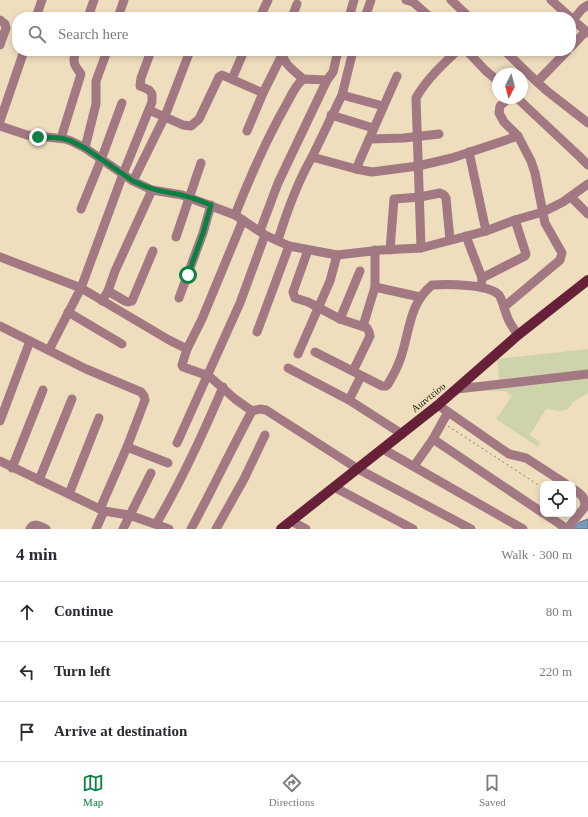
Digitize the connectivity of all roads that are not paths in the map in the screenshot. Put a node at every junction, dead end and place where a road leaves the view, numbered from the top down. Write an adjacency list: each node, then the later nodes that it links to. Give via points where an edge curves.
1 (42, 0): 12 (street)
2 (94, 0): 13 (street)
3 (124, 0): 14 (street)
4 (268, 0): 15 (street)
5 (354, 0): 17 (street)
6 (371, 0): 18 (street)
7 (406, 0): 19 (street, via 413,2)
8 (451, 0): 20 (street)
9 (552, 0): 21 (street)
10 (297, 4): 16 (street)
11 (588, 5): 22 (street)
12 (38, 12)
13 (90, 12)
14 (120, 12)
15 (262, 12)
16 (294, 12)
17 (350, 12)
18 (367, 12)
19 (424, 12)
20 (464, 12)
21 (565, 12)
22 (576, 14)
23 (0, 20): 27 (street, via 6,28)
24 (576, 22): 25 (street)
25 (587, 32): 26 (street)
26 (576, 42)
27 (0, 45)
28 (22, 56): 59 (street)
29 (74, 56): 42 (street, via 73,63)
30 (105, 56): 48 (street)
31 (149, 56): 56 (street, via 140,86 152,94)
32 (188, 56): 58 (street)
33 (242, 56): 45 (street)
34 (281, 56): 50 (street)
35 (282, 56): 46 (street, via 286,64)
36 (337, 56): 47 (street, via 333,72)
37 (352, 56): 51 (street)
38 (451, 56): 68 (street, via 441,65 416,98)
39 (472, 56): 44 (street)
40 (510, 56): 49 (street)
41 (562, 56): 49 (street)
42 (81, 74): 48 (street); 66 (street)
43 (396, 76): 55 (street)
44 (492, 77)
45 (232, 79): 50 (street); 58 (street, via 222,75 219,77 199,119 193,125 187,126)
46 (303, 79): 47 (street); 88 (street, via 257,161)
47 (327, 80): 92 (street, via 278,183)
48 (96, 81): 69 (street, via 96,104)
49 (537, 82): 60 (street)
50 (263, 93): 63 (street)
51 (342, 95): 55 (street); 57 (street)
52 (122, 103): 72 (street)
53 (502, 104): 65 (street, via 498,113)
54 (523, 104): 75 (street)
55 (383, 106): 62 (street)
56 (149, 110): 58 (street); 77 (street)
57 (331, 115): 62 (street); 71 (street)
58 (165, 116): 78 (street)
59 (0, 121)
60 (588, 123)
61 (0, 126): 66 (street, via 27,135)
62 (373, 128): 67 (street)
63 (247, 131)
64 (439, 134): 68 (street)
65 (518, 136): 70 (street); 86 (street, via 535,173)
66 (61, 138): 69 (street)
67 (369, 138): 68 (street); 76 (street)
68 (417, 138): 74 (street)
69 (85, 148): 72 (street)
70 (469, 152): 74 (street); 91 (street)
71 (312, 157): 76 (street); 95 (street, via 300,177)
72 (101, 160): 77 (street); 85 (street)
73 (200, 164): 81 (street)
74 (418, 166): 76 (street, via 372,172); 82 (street)
75 (588, 166)
76 (356, 169)
77 (123, 174): 78 (street); 109 (street)
78 (133, 181): 80 (street)
79 (588, 184): 83 (street)
80 (152, 190): 81 (street); 110 (street)
81 (189, 197): 84 (street); 94 (street)
82 (420, 197): 96 (street, via 444,194); 98 (street); 101 (street, via 394,199)
83 (571, 197): 86 (street); 87 (street)
84 (211, 205): 88 (street); 112 (street)
85 (81, 209)
86 (543, 212): 90 (street); 114 (street, via 545,223 562,253 560,260)
87 (588, 214)
88 (235, 215): 89 (street)
89 (243, 220): 92 (street); 124 (street)
90 (515, 220): 91 (street); 107 (street, via 525,256)
91 (486, 231): 93 (street)
92 (262, 233): 95 (street); 131 (street, via 240,303)
93 (466, 236): 96 (street); 107 (street)
94 (176, 237)
95 (278, 240): 97 (street)
96 (450, 240): 98 (street)
97 (289, 246): 99 (street); 120 (street)
98 (421, 248): 101 (street)
99 (308, 250): 103 (street); 115 (street, via 293,296)
100 (375, 250): 101 (street); 103 (street); 108 (street)
101 (390, 250)
102 (153, 251): 110 (street, via 132,301 125,301)
103 (337, 255): 115 (street)
104 (0, 257): 109 (street)
105 (360, 271): 117 (street)
106 (588, 280): 121 (main road, Αιαντείου)
107 (482, 282): 111 (street, via 432,285); 114 (street, via 494,290)
108 (375, 287): 111 (street); 118 (street)
109 (81, 288): 113 (street); 116 (street)
110 (108, 291): 113 (street)
111 (420, 297): 129 (street, via 414,308 401,358 388,384 382,386)
112 (178, 298)
113 (102, 301): 124 (street)
114 (504, 307): 121 (street)
115 (319, 308): 117 (street); 127 (street)
116 (68, 312): 123 (street); 125 (street)
117 (340, 319): 118 (street)
118 (363, 326): 129 (street, via 367,328 370,336)
119 (1, 329): 122 (street)
120 (257, 332)
121 (518, 335): 133 (main road, Αιαντείου)
122 (30, 341): 125 (street); 141 (street)
123 (122, 344)
124 (187, 349): 131 (street, via 183,367)
125 (49, 350): 146 (street, via 141,392 145,400)
126 (315, 352): 129 (street)
127 (298, 354)
128 (288, 368): 136 (street)
129 (357, 374): 136 (street)
130 (588, 374): 133 (street)
131 (209, 376): 132 (street); 145 (street)
132 (223, 387): 138 (street); 164 (street, via 174,494)
133 (457, 389): 137 (main road, Αιαντείου)
134 (43, 390): 151 (street)
135 (72, 399): 154 (street)
136 (349, 400): 142 (street)
137 (438, 405): 139 (street); 142 (main road, Αιαντείου)
138 (252, 411): 152 (street, via 266,410); 170 (street)
139 (448, 412): 144 (street); 155 (street, via 509,454 526,458)
140 (99, 418): 158 (street)
141 (0, 421)
142 (402, 434): 147 (main road, Αιαντείου)
143 (265, 435): 171 (street)
144 (433, 439): 150 (street); 160 (street)
145 (177, 443)
146 (127, 447): 149 (street); 159 (street)
147 (383, 449): 150 (street); 152 (main road, Αιαντείου)
148 (0, 461): 151 (street)
149 (168, 463)
150 (414, 466): 176 (street)
151 (12, 468): 154 (street)
152 (358, 469): 156 (main road, Αιαντείου); 175 (street)
153 (151, 473): 161 (street)
154 (39, 480): 158 (street)
155 (561, 481)
156 (334, 487): 163 (main road, Αιαντείου); 174 (street)
157 (576, 491): 177 (street, via 583,497 585,504)
158 (69, 494): 159 (street)
159 (102, 510): 161 (street); 167 (street)
160 (540, 510)
161 (129, 515): 164 (street); 168 (street)
162 (550, 517): 177 (street)
163 (292, 521): 172 (main road, Αιαντείου); 173 (street)
164 (156, 524): 169 (street)
165 (30, 529): 166 (street, via 37,525)
166 (46, 529)
167 (96, 529)
168 (123, 529)
169 (169, 529)
170 (191, 529)
171 (216, 529)
172 (281, 529)
173 (306, 529)
174 (413, 529)
175 (471, 529)
176 (523, 529)
177 (567, 529)

